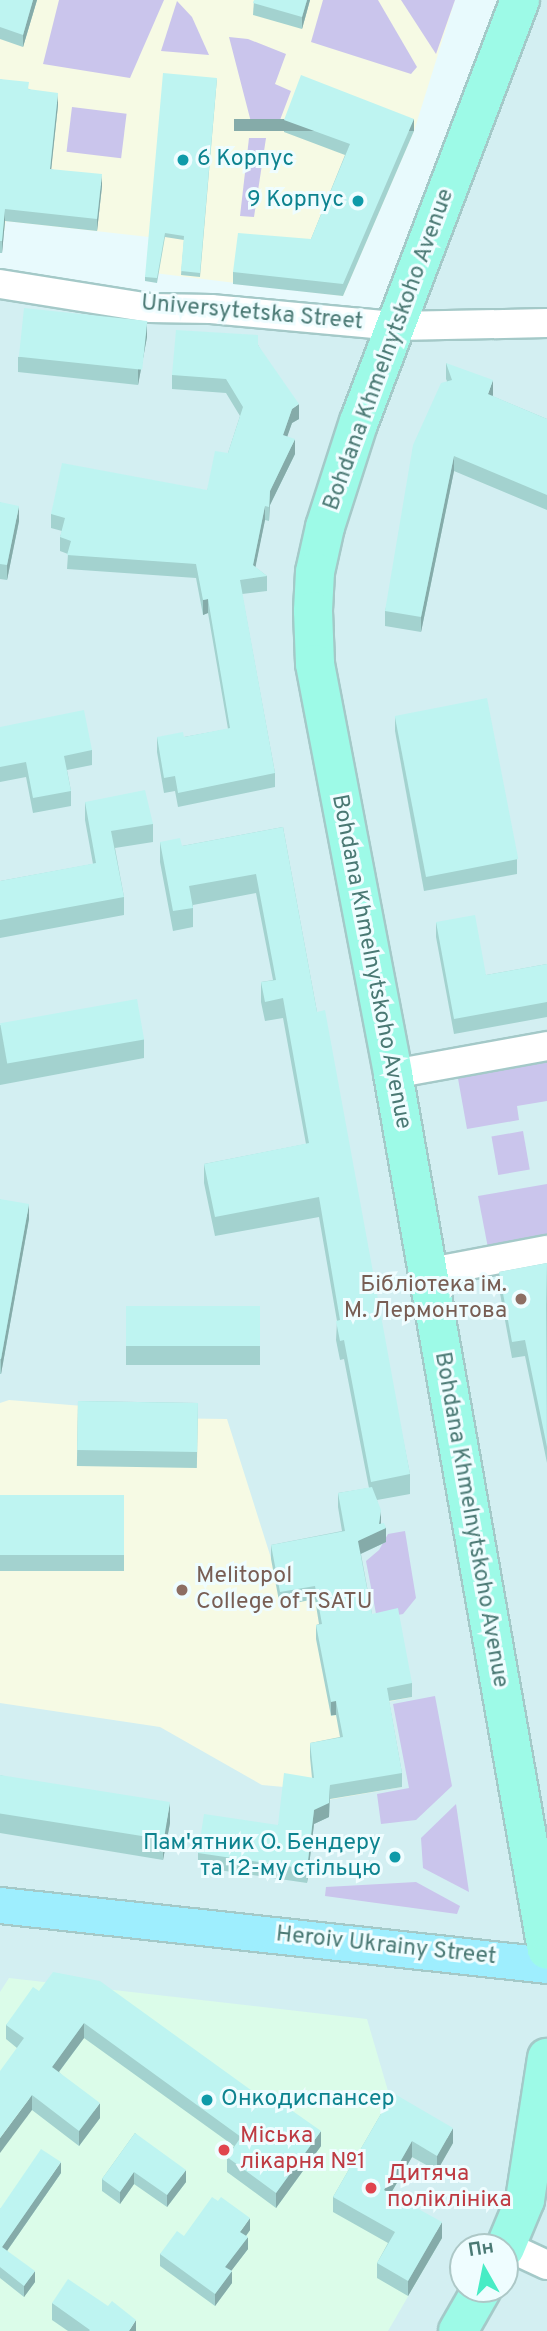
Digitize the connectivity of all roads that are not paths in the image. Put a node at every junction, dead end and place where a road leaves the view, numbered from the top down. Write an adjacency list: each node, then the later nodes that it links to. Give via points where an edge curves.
1 (520, 0): 4 (highway, Bohdana Khmelnytskoho Avenue)
2 (0, 285): 4 (street, Universytetska Street, via 150,308)
3 (547, 323): 4 (street, Universytetska Street)
4 (396, 326): 6 (highway, Bohdana Khmelnytskoho Avenue, via 325,527 315,572 313,611 315,664)
5 (547, 1046): 6 (street)
6 (393, 1074): 8 (highway, Bohdana Khmelnytskoho Avenue)
7 (547, 1250): 8 (street)
8 (426, 1273): 12 (highway, Bohdana Khmelnytskoho Avenue)
9 (0, 1892): 11 (main road, Heroiv Ukrainy Street)
10 (0, 1905): 11 (main road, Heroiv Ukrainy Street)
11 (226, 1931): 13 (main road, Heroiv Ukrainy Street)
12 (547, 1950)
13 (547, 1965)
14 (547, 2058): 15 (highway, via 525,2200)
15 (512, 2233)
16 (519, 2253): 17 (street)
17 (547, 2265)
18 (474, 2303): 19 (highway)
19 (458, 2331)

